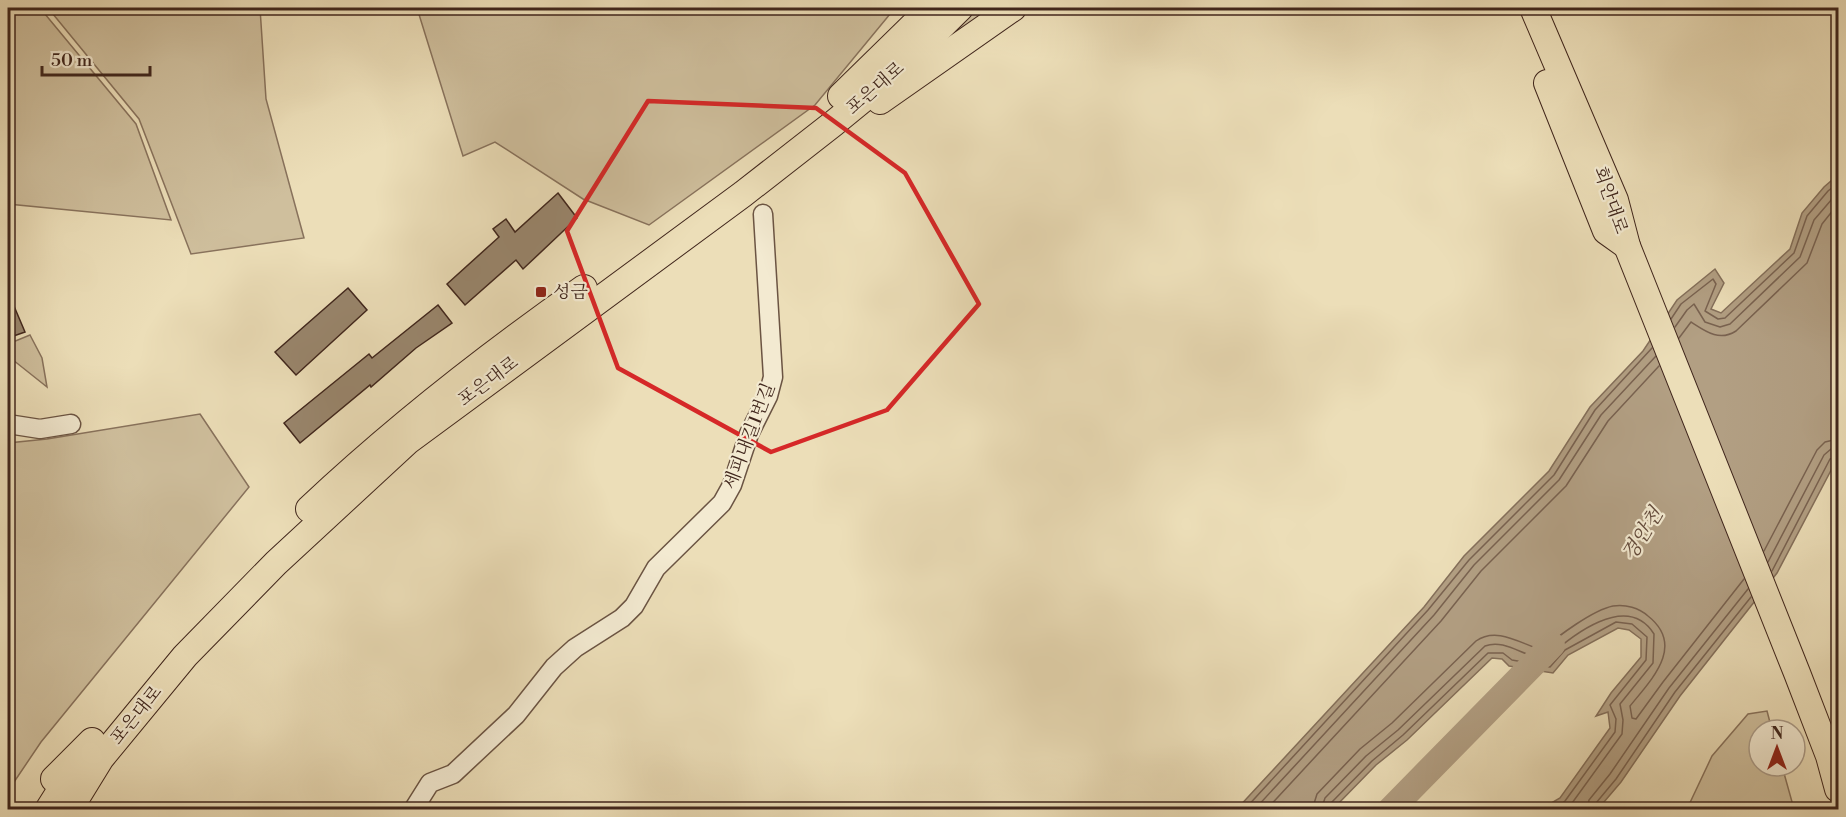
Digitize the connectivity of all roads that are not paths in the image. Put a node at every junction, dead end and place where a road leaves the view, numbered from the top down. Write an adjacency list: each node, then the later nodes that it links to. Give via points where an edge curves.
1 (931, 8): 10 (highway, 포은대로, via 857,82 777,150 530,326 354,466 261,555 147,674)
2 (960, 8): 5 (highway, 포은대로, via 889,78)
3 (1013, 8): 5 (highway, via 910,82)
4 (1526, 9): 11 (highway, 회안대로, via 1606,231 1627,246 1797,673)
5 (791, 156): 9 (highway, 포은대로, via 408,441 276,563 185,656)
6 (763, 214): 16 (street, 세피내길1번길, via 773,377 722,503 656,568 634,606 622,618 575,648 554,667 516,715 453,774 430,783)
7 (8, 424): 8 (street, via 40,429)
8 (71, 424)
9 (141, 708): 14 (highway, 포은대로, via 101,758); 15 (highway)
10 (92, 741): 12 (highway, via 49,784); 13 (highway, 포은대로)
11 (1839, 789)
12 (32, 810)
13 (48, 810)
14 (69, 810)
15 (82, 810)
16 (413, 810)

